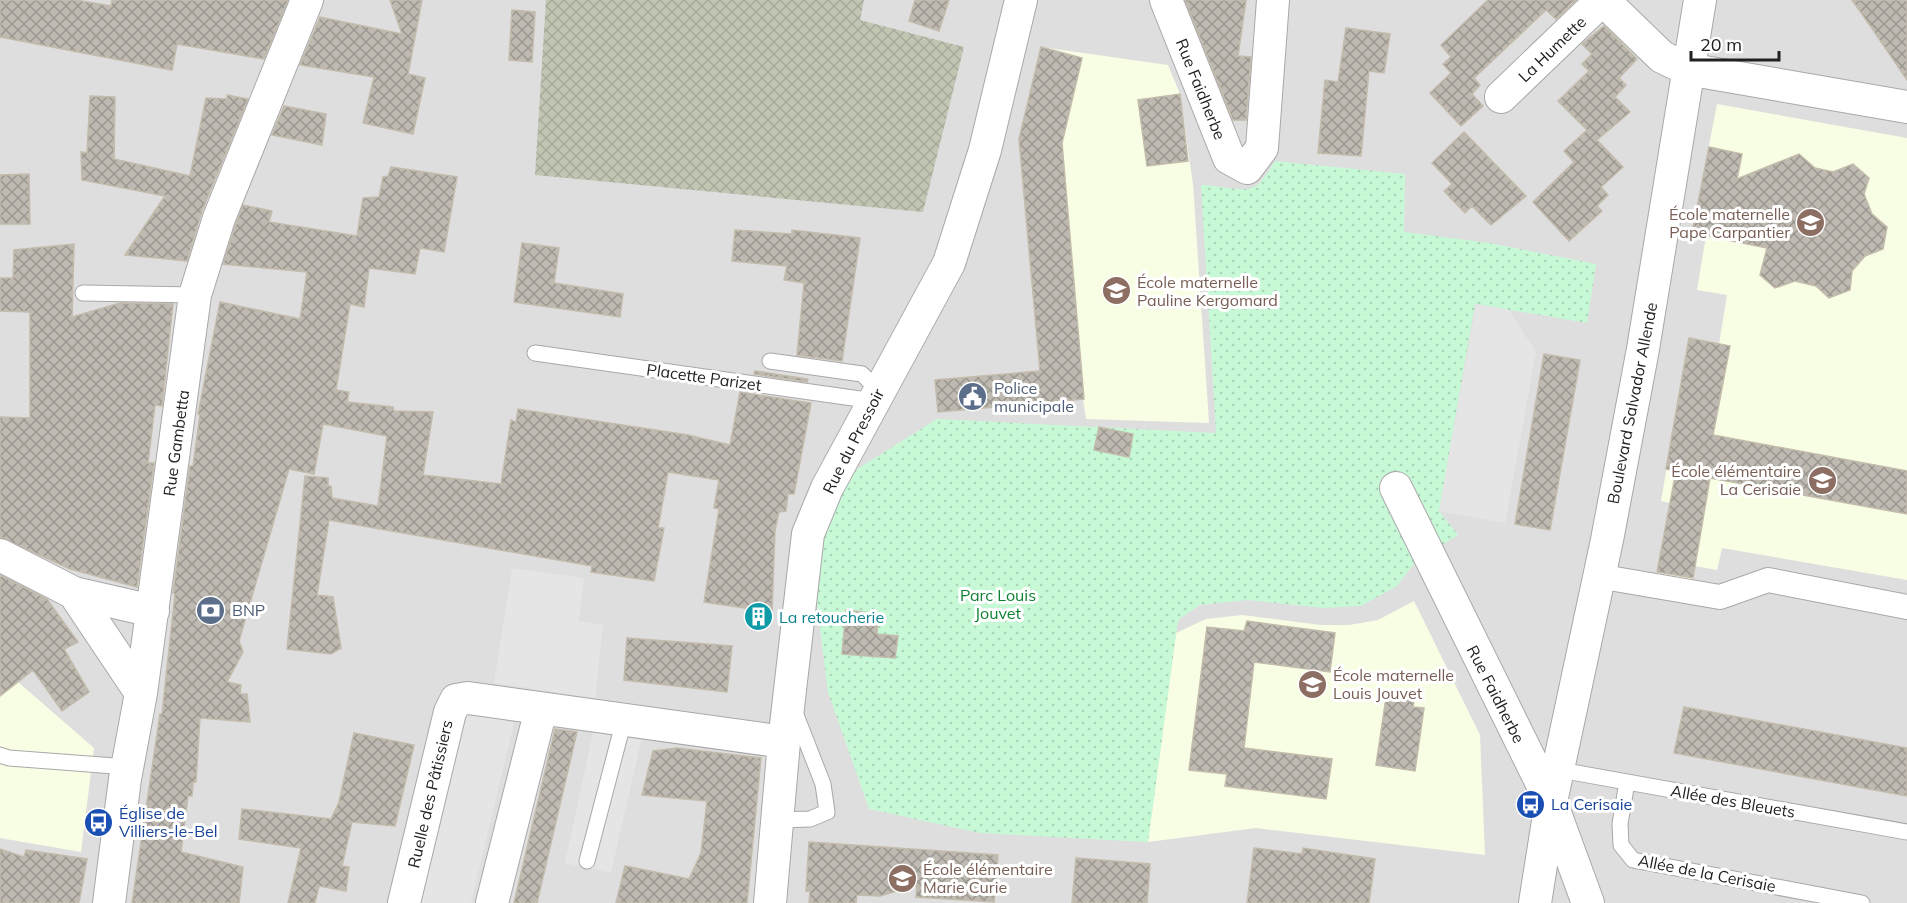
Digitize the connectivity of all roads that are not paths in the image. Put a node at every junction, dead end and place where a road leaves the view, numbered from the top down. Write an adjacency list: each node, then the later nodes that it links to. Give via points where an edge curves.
1 (307, 0): 11 (street, Rue Gambetta, via 224,206)
2 (1021, 0): 14 (street, Rue du Pressoir, via 985,150 960,234 949,263)
3 (1166, 0): 4 (street, Rue Faidherbe, via 1229,158 1247,168 1262,148)
4 (1273, 0)
5 (1603, 0): 7 (street, La Humette, via 1662,57); 8 (street, La Humette)
6 (1700, 0): 7 (street, Boulevard Salvador Allende)
7 (1687, 69): 9 (street, La Humette); 28 (street, Boulevard Salvador Allende, via 1650,309)
8 (1501, 97)
9 (1907, 107)
10 (83, 294): 11 (lane)
11 (195, 295): 20 (street, Rue Gambetta)
12 (535, 353): 14 (lane, Placette Parizet)
13 (770, 361): 14 (lane, via 862,374)
14 (876, 396): 22 (street, Rue du Pressoir, via 808,534)
15 (1396, 488): 30 (street, Rue Faidherbe)
16 (0, 555): 18 (street)
17 (1615, 579): 19 (street, via 1720,597 1768,579)
18 (74, 593): 20 (street); 21 (street)
19 (1907, 607)
20 (153, 610): 21 (street, Rue Gambetta)
21 (141, 693): 27 (street, Rue Gambetta)
22 (789, 699): 25 (street, Rue du Pressoir); 31 (lane, via 823,784 827,812 810,819)
23 (541, 709): 24 (street, Ruelle des Pâtissiers); 35 (street, Ruelle des Pâtissiers, via 468,698 456,700); 36 (street)
24 (624, 720): 25 (street, Ruelle des Pâtissiers); 33 (lane)
25 (784, 742): 31 (street, Rue du Pressoir)
26 (0, 755): 27 (lane)
27 (128, 767): 34 (street, Rue Gambetta)
28 (1560, 770): 29 (lane, Allée des Bleuets); 30 (street, Boulevard Salvador Allende)
29 (1627, 782): 32 (lane, Allée des Bleuets); 40 (lane, Allée de la Cerisaie, via 1621,845 1633,860)
30 (1551, 802): 38 (street, Boulevard Salvador Allende); 39 (street, Rue Faidherbe)
31 (778, 820): 37 (street, Rue du Pressoir)
32 (1907, 832)
33 (587, 861)
34 (109, 903)
35 (404, 903)
36 (492, 903)
37 (770, 903)
38 (1535, 903)
39 (1588, 903)
40 (1862, 903)

